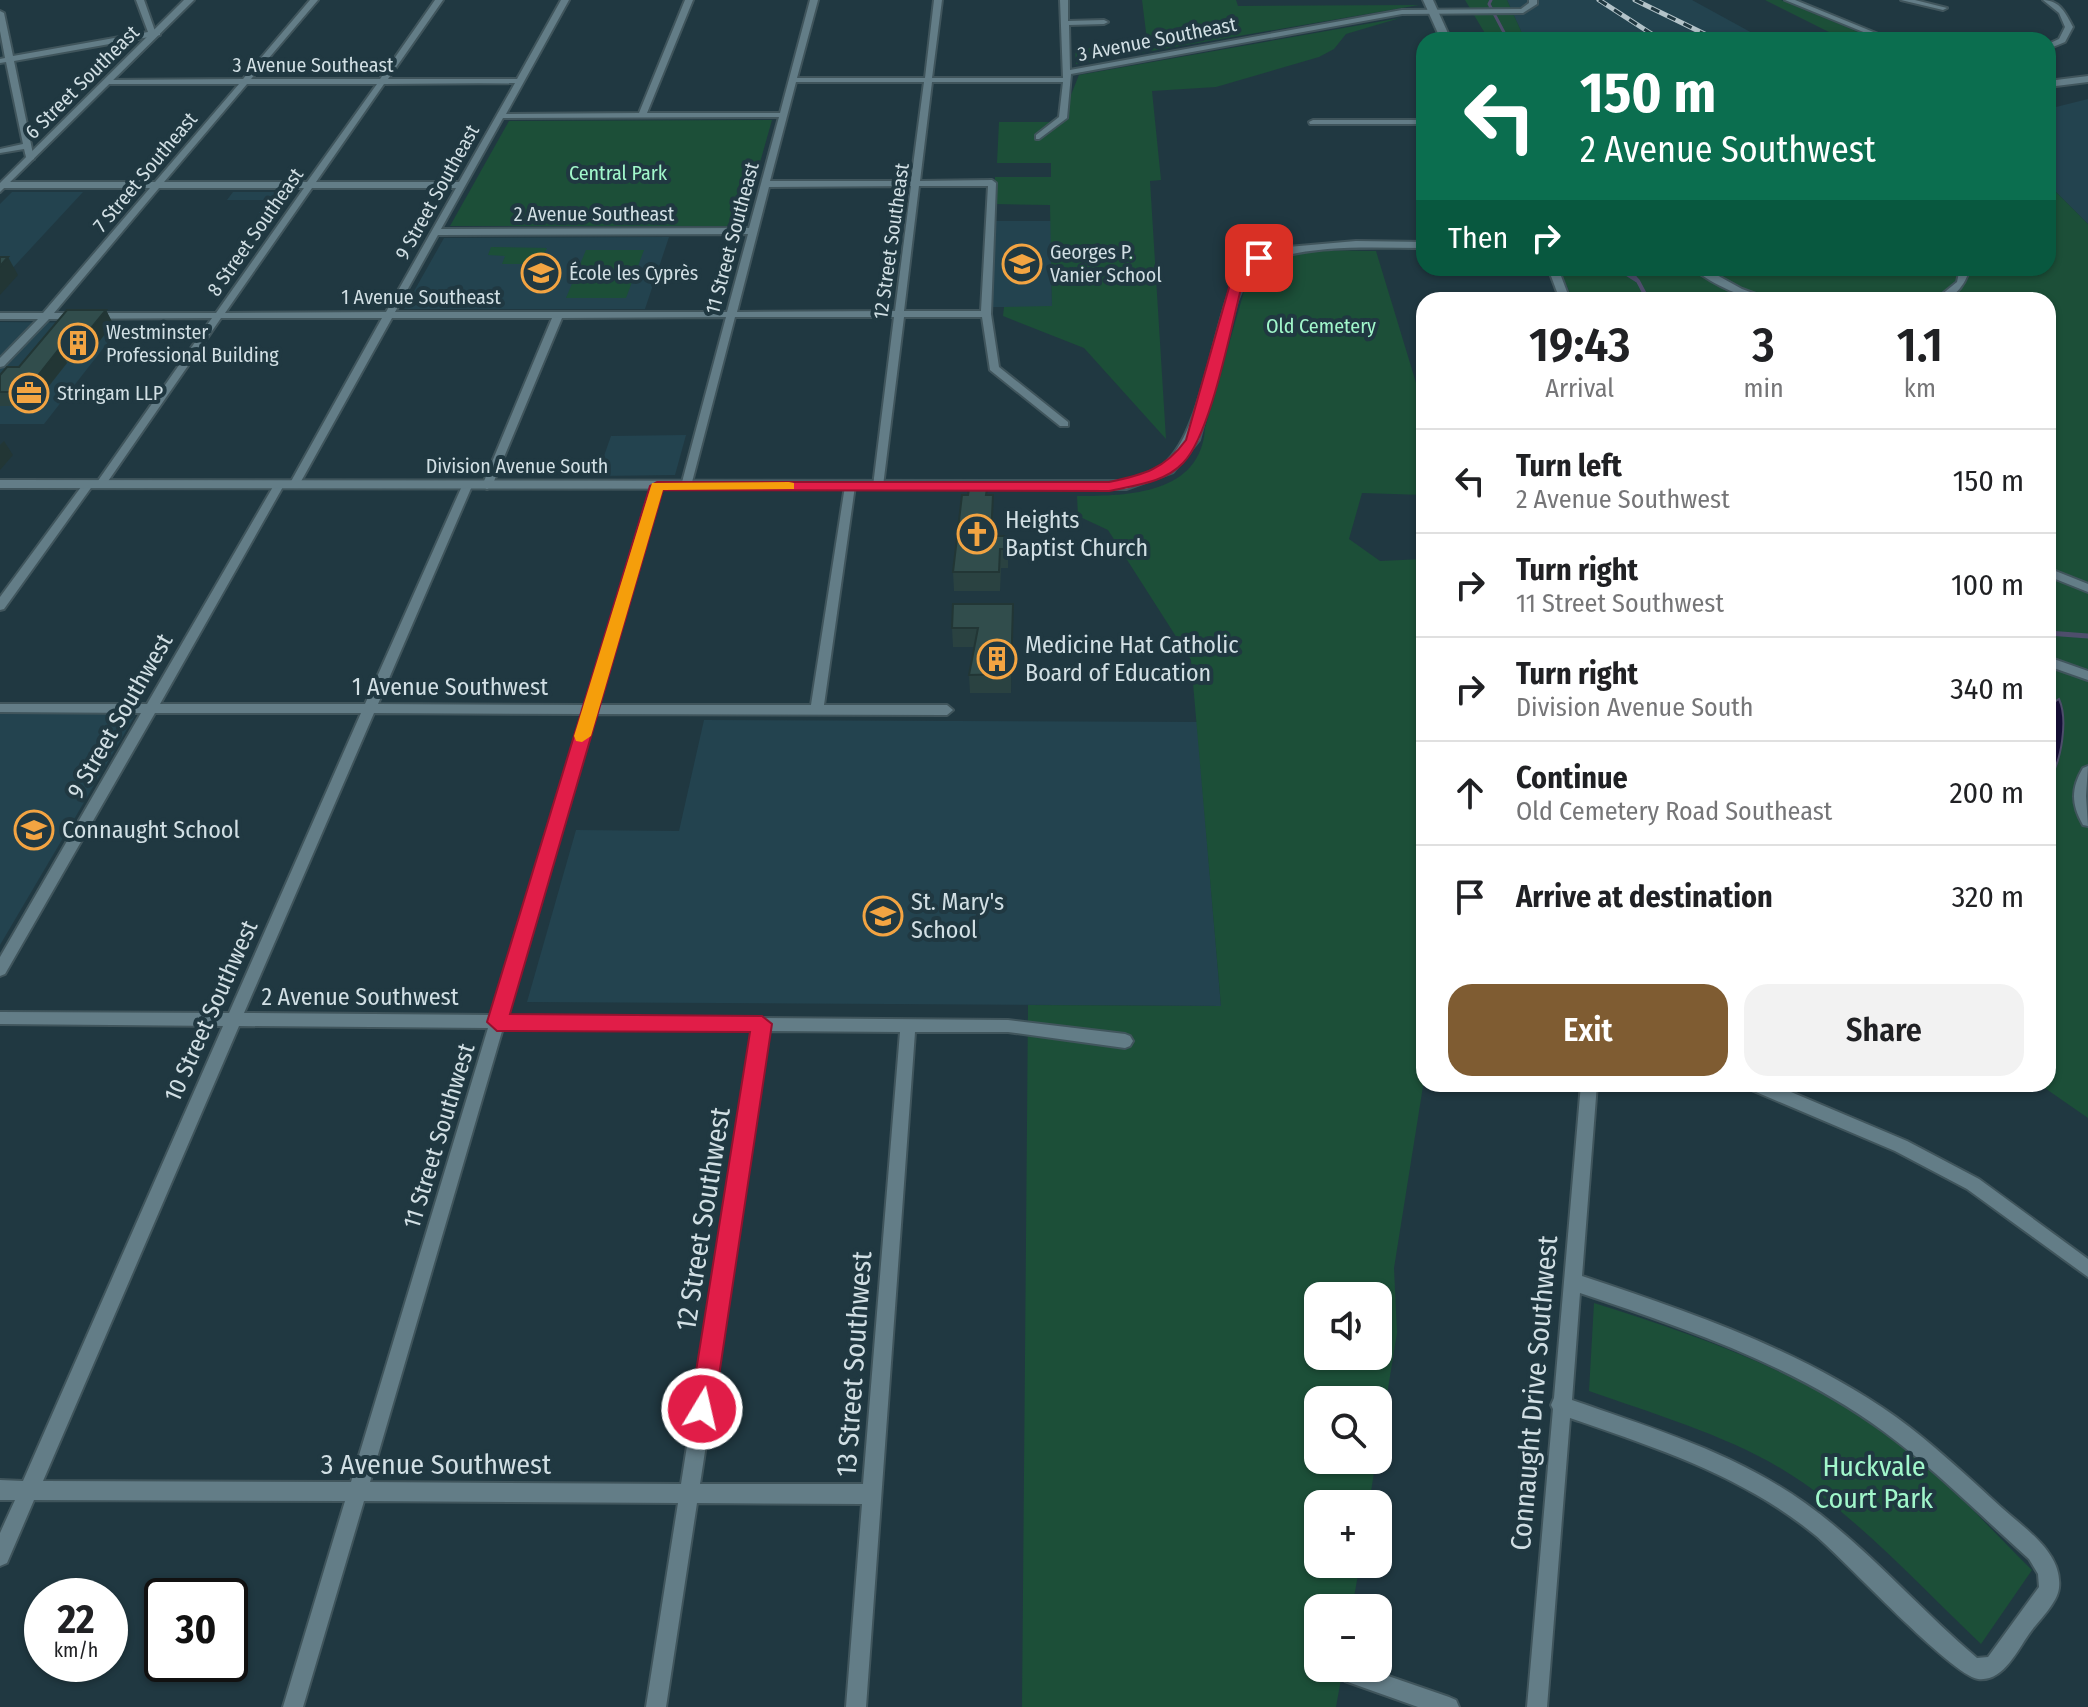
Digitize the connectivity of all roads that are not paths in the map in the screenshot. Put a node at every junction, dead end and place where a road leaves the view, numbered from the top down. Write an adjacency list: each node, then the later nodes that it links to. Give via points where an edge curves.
1 (140, 0): 21 (street)
2 (189, 0): 21 (street, 6 Street Southeast)
3 (314, 0): 30 (street, 7 Street Southeast)
4 (439, 0): 27 (street, 8 Street Southeast)
5 (565, 0): 28 (street, 9 Street Southeast)
6 (689, 0): 35 (street)
7 (814, 0): 25 (street, 11 Street Southeast)
8 (938, 0): 26 (street, 12 Street Southeast)
9 (1064, 0): 18 (street)
10 (1533, 0): 14 (street, 3 Avenue Southeast, via 1523,11)
11 (1789, 0): 20 (street)
12 (1905, 0): 15 (street)
13 (2047, 0): 22 (street, via 2062,12 2069,27)
14 (1431, 5): 19 (street); 24 (street, 3 Avenue Southeast)
15 (1943, 8)
16 (0, 13): 23 (street)
17 (1104, 22): 18 (street)
18 (1065, 23): 24 (street)
19 (1443, 32)
20 (1869, 32)
21 (154, 34): 23 (street); 29 (street, 6 Street Southeast)
22 (2056, 43)
23 (4, 60): 39 (street)
24 (1066, 76): 26 (street, 3 Avenue Southeast); 38 (street, via 1063,118)
25 (793, 80): 26 (street, 3 Avenue Southeast); 33 (street, 11 Street Southeast)
26 (929, 80): 43 (street, 12 Street Southeast)
27 (383, 81): 28 (street, 3 Avenue Southeast); 30 (street, 3 Avenue Southeast); 45 (street, 8 Street Southeast)
28 (520, 81): 34 (street, 9 Street Southeast)
29 (107, 82): 30 (street, 3 Avenue Southeast); 41 (street, 6 Street Southeast)
30 (245, 82): 44 (street, 7 Street Southeast)
31 (2088, 82): 32 (street)
32 (2056, 85)
33 (783, 115): 35 (street); 42 (street, 11 Street Southeast)
34 (500, 116): 35 (street); 46 (street, 9 Street Southeast)
35 (642, 116)
36 (1313, 122): 37 (street)
37 (1416, 122)
38 (1039, 137)
39 (25, 146): 40 (street); 41 (street)
40 (0, 151)
41 (30, 159): 47 (street, 6 Street Southeast)
42 (765, 184): 43 (street); 48 (street, 11 Street Southeast)
43 (917, 184): 56 (street, 12 Street Southeast); 57 (street, via 992,183)
44 (157, 185): 45 (street); 47 (street); 62 (street, 7 Street Southeast)
45 (310, 185): 46 (street); 58 (street, 8 Street Southeast)
46 (461, 185): 49 (street, 9 Street Southeast)
47 (2, 187)
48 (753, 231): 49 (street, 2 Avenue Southeast); 55 (street, 11 Street Southeast)
49 (436, 232): 59 (street, 9 Street Southeast)
50 (1416, 245): 73 (street, Division Avenue South, via 1288,249 1246,265 1192,440 1155,477 1118,486)
51 (1712, 276): 53 (street)
52 (1963, 276): 54 (street)
53 (1742, 292)
54 (1950, 292)
55 (731, 314): 56 (street, 1 Avenue Southeast); 60 (street, 1 Avenue Southeast); 71 (street, 11 Street Southeast)
56 (899, 314): 57 (street, 1 Avenue Southeast); 73 (street, 12 Street Southeast)
57 (986, 314): 64 (street, via 994,368)
58 (218, 315): 59 (street, 1 Avenue Southeast); 62 (street, 1 Avenue Southeast); 66 (street, 8 Street Southeast)
59 (389, 315): 60 (street, 1 Avenue Southeast); 67 (street, 9 Street Southeast)
60 (558, 315): 69 (street)
61 (0, 316): 62 (street, 1 Avenue Southeast)
62 (46, 316): 63 (street, 7 Street Southeast)
63 (0, 364)
64 (1064, 424)
65 (0, 484): 66 (street, Division Avenue South)
66 (94, 485): 67 (street, Division Avenue South); 76 (street, 8 Street Southeast)
67 (286, 485): 68 (street, Division Avenue South); 80 (street, 9 Street Southwest)
68 (467, 486): 69 (street, Division Avenue South); 81 (street, 10 Street Southwest)
69 (487, 486): 70 (street, Division Avenue South)
70 (657, 486): 71 (street, Division Avenue South); 82 (street, 11 Street Southwest)
71 (686, 486): 72 (street, Division Avenue South)
72 (850, 486): 73 (street, Division Avenue South); 83 (street)
73 (878, 486)
74 (2056, 575): 75 (street)
75 (2088, 588)
76 (0, 606)
77 (2056, 664): 78 (street)
78 (2088, 676)
79 (0, 708): 80 (street, 1 Avenue Southwest)
80 (150, 708): 81 (street, 1 Avenue Southwest); 87 (street, 9 Street Southwest)
81 (370, 709): 82 (street, 1 Avenue Southwest); 89 (street, 10 Street Southwest)
82 (591, 709): 83 (street, 1 Avenue Southwest); 90 (street, 11 Street Southwest)
83 (817, 709): 84 (street, 1 Avenue Southwest)
84 (947, 710)
85 (2088, 771): 86 (street, via 2080,782 2079,808)
86 (2088, 821)
87 (0, 970)
88 (0, 1018): 89 (street, 2 Avenue Southwest)
89 (233, 1020): 90 (street, 2 Avenue Southwest); 100 (street, 10 Street Southwest)
90 (497, 1022): 91 (street, 2 Avenue Southwest); 101 (street, 11 Street Southwest)
91 (762, 1024): 92 (street, 2 Avenue Southwest); 102 (street, 12 Street Southwest)
92 (908, 1025): 93 (street, 2 Avenue Southwest, via 1008,1026); 103 (street, 13 Street Southwest)
93 (1125, 1041)
94 (1588, 1092): 97 (street, Connaught Drive Southwest)
95 (1774, 1092): 96 (street, via 1901,1146 1973,1184)
96 (2088, 1269)
97 (1571, 1281): 98 (street, Connaught Drive Southwest); 98 (street, via 1689,1320 1770,1355 1888,1423 2036,1552 2048,1571 2049,1590 1994,1665 1971,1666 1826,1531 1763,1487)
98 (1560, 1405): 110 (street, Connaught Drive Southwest)
99 (0, 1490): 100 (street, 3 Avenue Southwest)
100 (29, 1490): 101 (street, 3 Avenue Southwest); 104 (street, 10 Street Southwest)
101 (358, 1491): 102 (street, 3 Avenue Southwest); 106 (street, 11 Street Southwest)
102 (689, 1493): 103 (street, 3 Avenue Southwest); 107 (street, 12 Street Southwest)
103 (872, 1494): 108 (street, 13 Street Southwest)
104 (0, 1556)
105 (1376, 1682): 109 (street)
106 (293, 1707)
107 (656, 1707)
108 (856, 1707)
109 (1449, 1707)
110 (1537, 1707)

